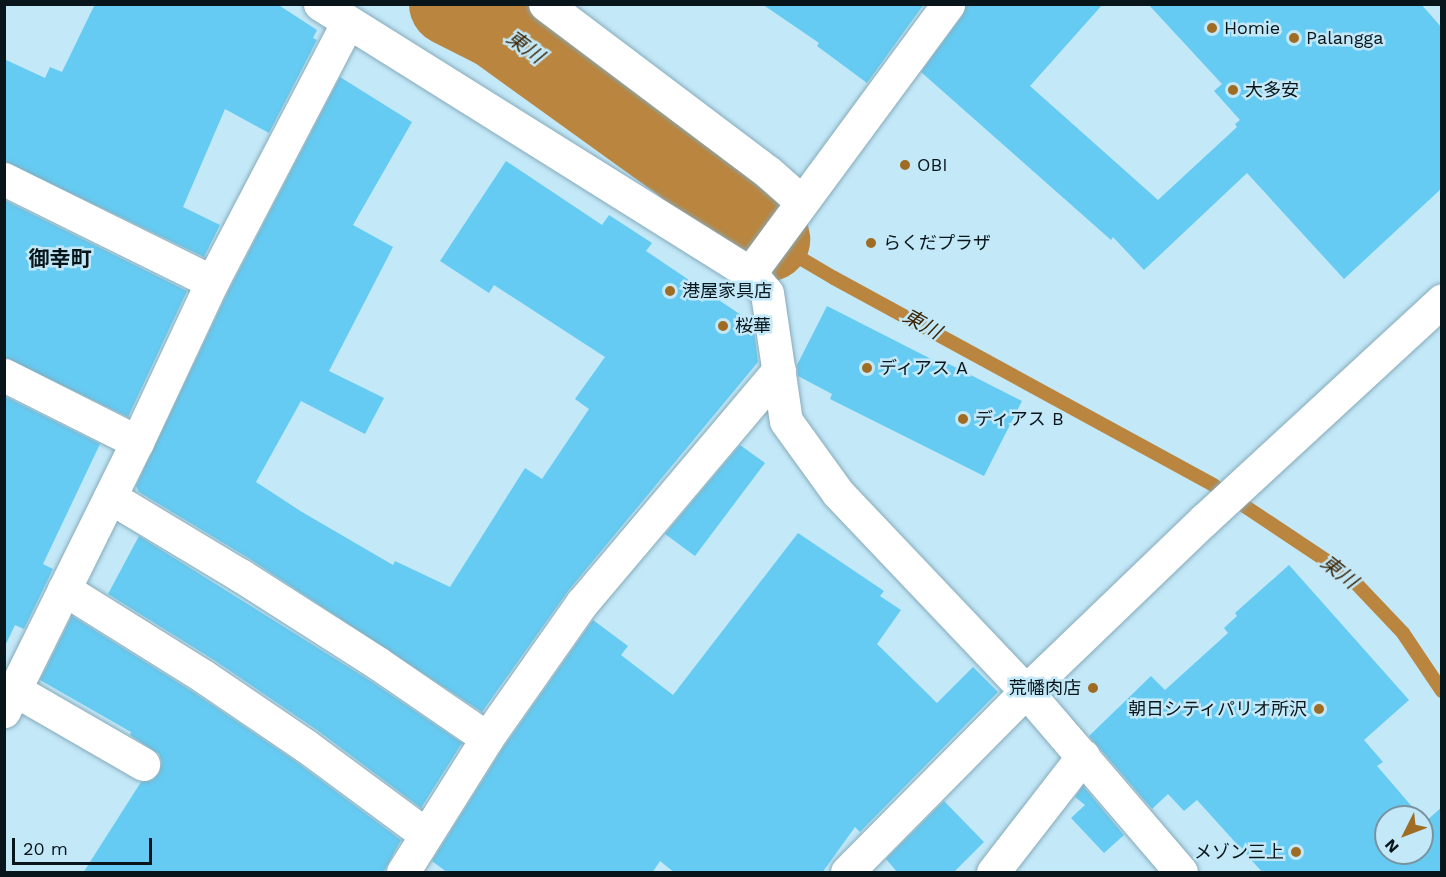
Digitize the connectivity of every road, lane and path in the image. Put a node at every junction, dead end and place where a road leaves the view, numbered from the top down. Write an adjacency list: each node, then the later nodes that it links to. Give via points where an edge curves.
1 (320, 4): 4 (street)
2 (544, 4): 6 (street, via 768,172)
3 (948, 4): 6 (street)
4 (348, 22): 7 (street); 8 (street)
5 (4, 179): 8 (street)
6 (793, 214): 7 (street)
7 (753, 267): 10 (street, via 767,293)
8 (212, 282): 12 (street)
9 (1442, 300): 15 (street)
10 (779, 370): 15 (street, via 786,421 838,493); 17 (street, via 582,603)
11 (4, 375): 12 (street)
12 (137, 442): 13 (street)
13 (110, 497): 14 (street); 17 (street, via 260,588)
14 (64, 589): 16 (street); 20 (street, via 203,676)
15 (1026, 691): 18 (street); 22 (street)
16 (10, 700): 19 (street)
17 (487, 738): 20 (street)
18 (1083, 756): 23 (street); 24 (street)
19 (143, 764)
20 (425, 834): 21 (street)
21 (403, 873)
22 (847, 873)
23 (993, 873)
24 (1181, 873)

